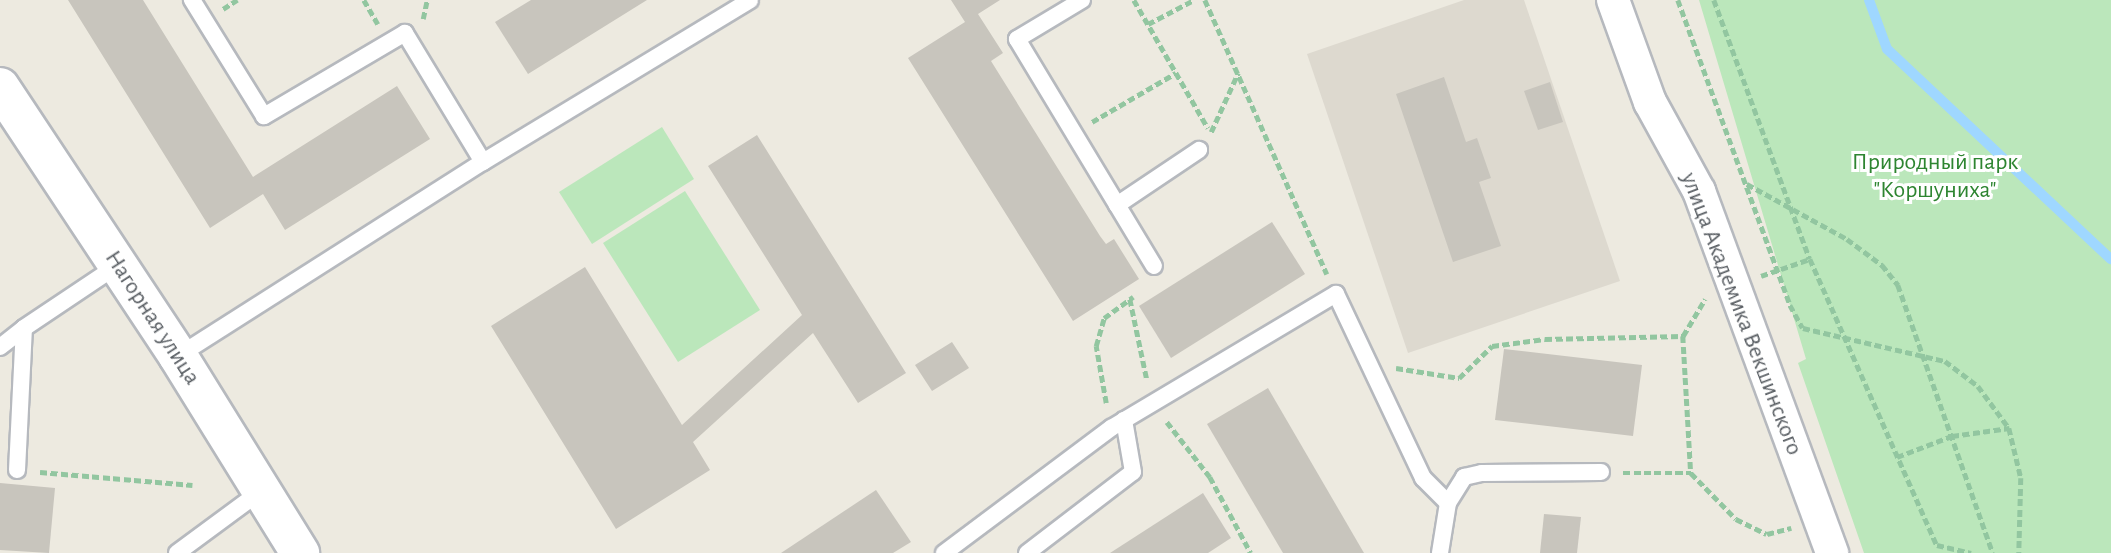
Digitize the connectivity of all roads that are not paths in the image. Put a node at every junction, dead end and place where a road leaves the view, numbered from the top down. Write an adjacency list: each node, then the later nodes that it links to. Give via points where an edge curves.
1 (192, 0): 7 (lane, via 264,116 405,33)
2 (750, 0): 7 (lane)
3 (1082, 0): 8 (lane, via 1017,39)
4 (1613, 0): 24 (street, улица Академика Векшинского, via 1650,102 1699,191)
5 (0, 87): 9 (street, Нагорная улица)
6 (1199, 150): 8 (lane)
7 (483, 162): 13 (lane)
8 (1117, 205): 10 (lane)
9 (118, 265): 11 (lane); 13 (street, Нагорная улица)
10 (1154, 266)
11 (24, 328): 12 (lane); 15 (lane)
12 (0, 347)
13 (177, 356): 17 (street, Нагорная улица)
14 (1118, 424): 18 (lane, via 1336,294 1423,478); 21 (lane); 22 (lane, via 1133,472)
15 (16, 470)
16 (1601, 472): 18 (lane, via 1482,473 1464,477)
17 (261, 491): 19 (lane); 20 (street, Нагорная улица)
18 (1448, 503): 23 (lane)
19 (181, 552)
20 (300, 553)
21 (944, 553)
22 (1027, 553)
23 (1440, 553)
24 (1832, 553)

